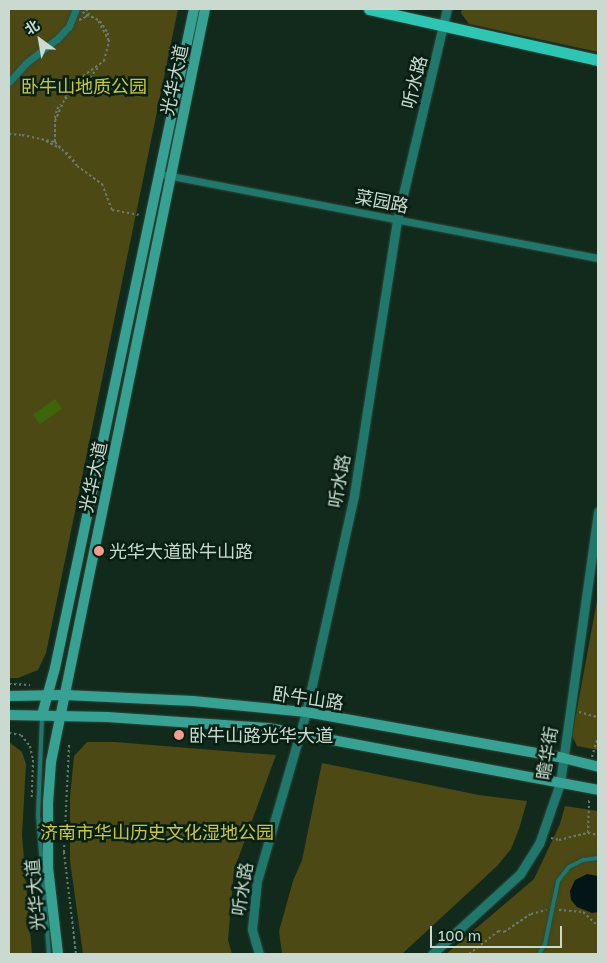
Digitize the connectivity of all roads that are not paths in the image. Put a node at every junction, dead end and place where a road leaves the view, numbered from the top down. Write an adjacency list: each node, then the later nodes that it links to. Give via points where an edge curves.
1 (194, 9): 9 (main road, 光华大道)
2 (205, 9): 9 (main road, 光华大道)
3 (369, 9): 6 (main road)
4 (447, 9): 6 (street, 听水路)
5 (75, 10): 8 (street, via 69,26)
6 (444, 25): 7 (main road); 10 (street, 听水路)
7 (598, 60)
8 (9, 82)
9 (165, 175): 10 (street, 菜园路); 13 (main road, 光华大道); 15 (main road, 光华大道, via 148,222 55,668)
10 (397, 220): 11 (street, 菜园路); 16 (street, 听水路, via 354,495)
11 (598, 258)
12 (598, 512): 21 (street, 瞻华街)
13 (65, 695): 15 (main road, 卧牛山路); 16 (main road, 卧牛山路); 19 (main road, 光华大道)
14 (9, 696): 15 (main road, 卧牛山路)
15 (46, 696): 18 (main road, 光华大道)
16 (306, 712): 20 (street, 听水路); 21 (main road, 卧牛山路)
17 (9, 715): 18 (main road)
18 (42, 715): 19 (main road); 26 (lane, via 38,816)
19 (60, 715): 20 (main road, via 178,721); 27 (main road, 光华大道, via 51,762 48,803 48,867)
20 (300, 733): 23 (main road); 28 (street, 听水路, via 257,882 252,929)
21 (563, 758): 22 (main road, 卧牛山路); 23 (street, 瞻华街)
22 (594, 766)
23 (560, 783): 24 (main road); 29 (street, 瞻华街, via 538,844 520,874)
24 (594, 789)
25 (598, 858): 30 (lane, via 583,860 569,867 558,881)
26 (49, 954)
27 (58, 954)
28 (260, 954)
29 (432, 954)
30 (540, 954)

